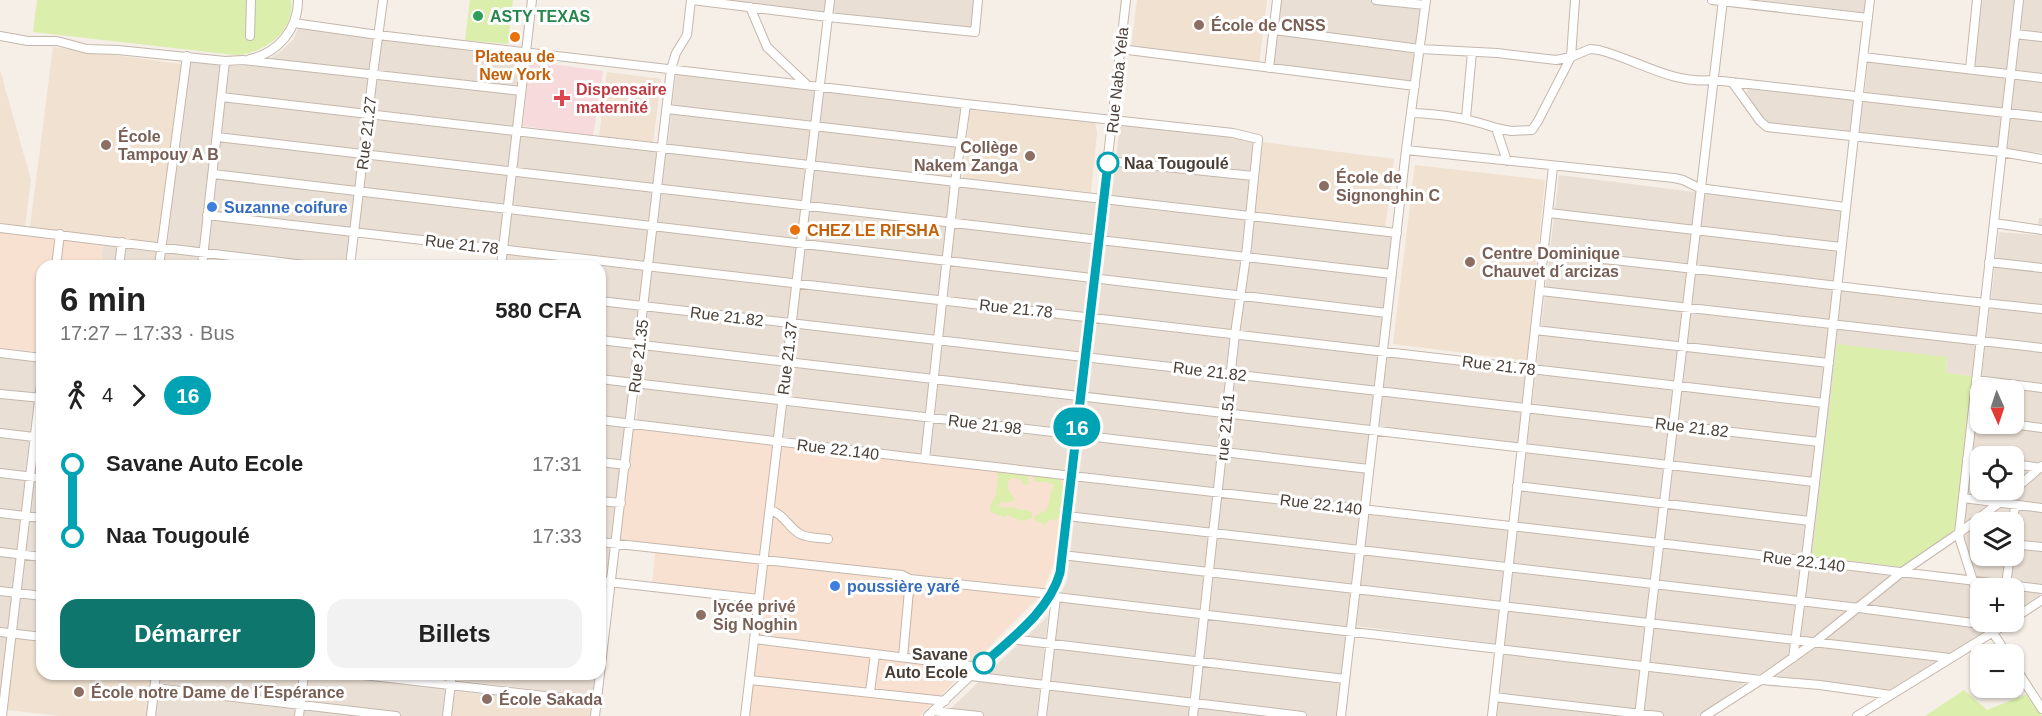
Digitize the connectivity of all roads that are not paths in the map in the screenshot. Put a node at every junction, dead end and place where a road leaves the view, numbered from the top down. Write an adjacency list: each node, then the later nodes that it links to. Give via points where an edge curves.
1 (251, 0): 26 (street)
2 (298, 0): 21 (street)
3 (383, 0): 24 (street, Rue 21.27)
4 (532, 0): 30 (street)
5 (692, 0): 18 (street); 38 (street, Rue 21.35, via 687,35)
6 (830, 0): 19 (street, Rue 21.37)
7 (978, 0): 19 (street, via 975,32)
8 (1126, 0): 28 (street, Rue Naba Yela)
9 (1277, 0): 22 (street)
10 (1376, 0): 17 (street)
11 (1575, 0): 33 (street)
12 (1712, 0): 16 (street)
13 (1870, 0): 20 (street)
14 (1977, 0): 39 (street)
15 (2019, 0): 23 (street)
16 (1723, 1): 20 (street); 43 (street)
17 (1425, 3): 29 (street)
18 (750, 7): 19 (street); 45 (street, via 767,47)
19 (828, 17): 46 (street, Rue 21.37)
20 (1868, 18): 34 (street)
21 (294, 22): 24 (street); 35 (street, via 274,48)
22 (1274, 30): 29 (street); 37 (street)
23 (2015, 34): 27 (street); 41 (street)
24 (378, 35): 30 (street); 40 (street, Rue 21.27)
25 (0, 36): 32 (street, via 57,41 87,49)
26 (250, 36)
27 (2042, 38)
28 (1120, 49): 37 (street); 58 (street, Rue Naba Yela)
29 (1420, 49): 31 (street); 47 (street)
30 (526, 52): 38 (street); 48 (street)
31 (1472, 52): 33 (street, via 1556,60); 57 (street)
32 (187, 56): 36 (street); 100 (street)
33 (1571, 57): 43 (street, via 1590,49 1599,50 1662,74); 60 (street, via 1532,130)
34 (1863, 57): 39 (street); 50 (street)
35 (243, 60): 36 (street); 40 (street)
36 (225, 61): 49 (street)
37 (1269, 68): 47 (street)
38 (671, 69): 45 (street); 52 (street, Rue 21.35)
39 (1970, 69): 41 (street)
40 (373, 74): 48 (street); 55 (street, Rue 21.27)
41 (2010, 74): 42 (street); 54 (street)
42 (2042, 78)
43 (1713, 80): 44 (street); 79 (street)
44 (1732, 82): 50 (street); 62 (street, via 1767,127)
45 (806, 84): 46 (street)
46 (819, 86): 51 (street); 59 (street, Rue 21.37)
47 (1415, 86): 53 (street)
48 (521, 91): 61 (street)
49 (221, 97): 55 (street); 63 (street)
50 (1859, 97): 54 (street); 62 (street)
51 (966, 104): 58 (street); 64 (street)
52 (667, 109): 59 (street); 65 (street, Rue 21.35)
53 (1411, 113): 57 (street); 66 (street)
54 (2006, 113): 56 (street); 67 (street)
55 (368, 114): 61 (street); 68 (street, Rue 21.27)
56 (2042, 117)
57 (1466, 118): 60 (street)
58 (1112, 121): 70 (street, Rue Naba Yela); 76 (street, rue 21.51, via 1258,139)
59 (814, 126): 64 (street); 72 (street, Rue 21.37)
60 (1496, 128): 71 (street)
61 (517, 131): 65 (street); 74 (street)
62 (1854, 136): 67 (street); 83 (street)
63 (217, 137): 68 (street); 75 (street)
64 (960, 143): 77 (street)
65 (662, 148): 72 (street); 78 (street, Rue 21.35)
66 (1406, 150): 71 (street); 95 (street)
67 (2001, 152): 69 (street); 89 (street)
68 (363, 154): 74 (street); 80 (street, Rue 21.27)
69 (2042, 159)
70 (1108, 161): 76 (street); 81 (street, Rue Naba Yela)
71 (1507, 161): 73 (street)
72 (810, 165): 77 (street); 82 (street, Rue 21.37)
73 (1553, 167): 79 (street, via 1674,178); 85 (street)
74 (512, 171): 78 (street); 84 (street)
75 (213, 174): 80 (street); 86 (street)
76 (1253, 176): 87 (street, rue 21.51)
77 (956, 183): 81 (street); 88 (street)
78 (658, 188): 82 (street); 90 (street, Rue 21.35)
79 (1699, 188): 83 (street); 92 (street)
80 (359, 191): 84 (street); 94 (street, Rue 21.27)
81 (1103, 199): 87 (street); 97 (street, Rue Naba Yela)
82 (806, 205): 88 (street); 99 (street, Rue 21.37)
83 (1845, 207): 101 (street)
84 (507, 209): 90 (street); 102 (street)
85 (1549, 213): 92 (street); 104 (street)
86 (207, 215): 94 (street, Rue 21.78); 103 (street)
87 (1250, 215): 95 (street); 105 (street, rue 21.51)
88 (952, 222): 97 (street); 115 (street)
89 (1994, 223): 93 (street); 116 (street)
90 (653, 226): 99 (street); 117 (street, Rue 21.35)
91 (0, 228): 96 (street)
92 (1695, 230): 101 (street); 118 (street)
93 (2042, 230)
94 (354, 232): 102 (street, Rue 21.78); 111 (street, Rue 21.27)
95 (1397, 233): 120 (street)
96 (60, 234): 98 (street); 106 (street)
97 (1098, 238): 105 (street); 121 (street, Rue Naba Yela)
98 (122, 242): 100 (street); 107 (street)
99 (801, 244): 115 (street); 122 (street, Rue 21.37)
100 (162, 247): 103 (street); 108 (street)
101 (1841, 247): 123 (street)
102 (503, 249): 112 (street); 113 (street, Rue 21.78)
103 (203, 252): 109 (street); 110 (street)
104 (1545, 253): 118 (street); 124 (street)
105 (1246, 256): 120 (street); 125 (street, rue 21.51)
106 (57, 260)
107 (120, 260)
108 (160, 260)
109 (202, 260)
110 (266, 260)
111 (351, 260)
112 (502, 260)
113 (597, 260)
114 (606, 261): 117 (street, Rue 21.78)
115 (947, 261): 121 (street); 126 (street)
116 (1989, 262): 119 (street); 128 (street)
117 (649, 266): 122 (street, Rue 21.78); 129 (street, Rue 21.35)
118 (1691, 267): 123 (street); 130 (street)
119 (2042, 268)
120 (1392, 274): 132 (street)
121 (1094, 278): 125 (street); 133 (street, Rue Naba Yela)
122 (796, 283): 126 (street, Rue 21.78); 134 (street, Rue 21.37)
123 (1838, 286): 128 (street); 135 (street)
124 (1540, 291): 130 (street); 136 (street)
125 (1240, 295): 132 (street); 137 (street, rue 21.51)
126 (942, 300): 133 (street, Rue 21.78); 138 (street)
127 (606, 302): 129 (street, Rue 21.82)
128 (1985, 303): 131 (street); 140 (street)
129 (644, 306): 134 (street, Rue 21.82); 141 (street, Rue 21.35)
130 (1687, 308): 135 (street); 142 (street)
131 (2042, 309)
132 (1387, 313): 144 (street)
133 (1090, 317): 137 (street, Rue 21.78); 147 (street, Rue Naba Yela)
134 (792, 323): 138 (street, Rue 21.82); 148 (street, Rue 21.37)
135 (1834, 325): 140 (street); 149 (street)
136 (1535, 330): 142 (street); 150 (street)
137 (1235, 334): 144 (street, Rue 21.78); 151 (street, rue 21.51)
138 (938, 340): 147 (street, Rue 21.82); 153 (street)
139 (606, 341): 141 (street)
140 (1980, 341): 143 (street); 154 (street)
141 (640, 344): 148 (street); 155 (street, Rue 21.35)
142 (1682, 347): 149 (street); 156 (street)
143 (2042, 348)
144 (1383, 350): 150 (street, Rue 21.78); 159 (street)
145 (0, 353): 146 (street)
146 (36, 357)
147 (1085, 357): 151 (street, Rue 21.82); 161 (street, Rue Naba Yela)
148 (787, 361): 153 (street); 163 (street, Rue 21.37)
149 (1829, 363): 164 (street)
150 (1530, 369): 156 (street, Rue 21.78); 165 (street)
151 (1231, 374): 159 (street, Rue 21.82); 166 (street, rue 21.51)
152 (606, 380): 155 (street, Rue 21.98)
153 (933, 380): 161 (street); 167 (street)
154 (1976, 380)
155 (635, 383): 163 (street, Rue 21.98); 169 (street, Rue 21.35)
156 (1677, 386): 164 (street, Rue 21.78); 170 (street)
157 (2024, 386): 158 (street)
158 (2042, 388)
159 (1378, 391): 165 (street, Rue 21.82); 173 (street)
160 (0, 394): 162 (street)
161 (1081, 396): 166 (street); 176 (street, Rue Naba Yela)
162 (36, 398)
163 (782, 400): 167 (street, Rue 21.98); 178 (street, Rue 21.37)
164 (1824, 403): 179 (street)
165 (1526, 408): 170 (street, Rue 21.82); 181 (street)
166 (1227, 413): 173 (street); 182 (street, rue 21.51)
167 (929, 417): 176 (street, Rue 21.98); 183 (street)
168 (606, 421): 169 (street, Rue 22.140)
169 (631, 423): 178 (street, Rue 22.140); 188 (street, Rue 21.35)
170 (1673, 425): 179 (street, Rue 21.82); 187 (street)
171 (2024, 426): 172 (street)
172 (2042, 428)
173 (1374, 430): 181 (street); 191 (street)
174 (0, 433): 177 (street)
175 (1973, 434): 184 (street)
176 (1076, 435): 182 (street, Rue 21.98); 194 (street, Rue Naba Yela)
177 (36, 437)
178 (778, 442): 183 (street, Rue 22.140); 206 (street, Rue 21.37)
179 (1819, 442): 196 (street)
180 (36, 447): 193 (street)
181 (1521, 448): 187 (street); 197 (street)
182 (1222, 452): 191 (street, Rue 21.98); 198 (street, rue 21.51)
183 (925, 459): 194 (street, Rue 22.140)
184 (1967, 459): 185 (street); 199 (street)
185 (1970, 459)
186 (606, 463): 188 (street)
187 (1668, 464): 196 (street); 201 (street)
188 (626, 465): 202 (street, Rue 21.35)
189 (2024, 465): 190 (street)
190 (2041, 467): 203 (street)
191 (1369, 469): 207 (street)
192 (0, 473): 193 (street)
193 (30, 476): 195 (street); 210 (street)
194 (1071, 476): 198 (street, Rue 22.140); 211 (street, Rue Naba Yela)
195 (36, 477)
196 (1814, 482): 213 (street)
197 (1517, 486): 201 (street); 214 (street)
198 (1218, 492): 207 (street, Rue 22.140); 215 (street, rue 21.51)
199 (1963, 498): 203 (street); 216 (street)
200 (606, 502): 202 (street)
201 (1663, 502): 213 (street); 219 (street)
202 (621, 503): 220 (street, Rue 21.35)
203 (2000, 503): 204 (street); 216 (street)
204 (2015, 505): 205 (street); 208 (street)
205 (2042, 508)
206 (770, 510): 217 (street, via 802,536); 228 (street, Rue 21.37)
207 (1365, 510): 214 (street, Rue 22.140); 223 (street)
208 (2014, 512)
209 (0, 513): 210 (street)
210 (25, 516): 212 (street); 225 (street)
211 (1067, 516): 215 (street); 226 (street, Rue Naba Yela)
212 (36, 517)
213 (1810, 521): 229 (street)
214 (1512, 526): 219 (street, Rue 22.140); 230 (street)
215 (1213, 532): 223 (street); 231 (street, rue 21.51)
216 (1959, 533): 232 (street); 233 (street)
217 (828, 539)
218 (606, 543): 220 (street)
219 (1659, 543): 229 (street, Rue 22.140); 238 (street)
220 (616, 544): 228 (street); 237 (street, Rue 21.35)
221 (2024, 545): 222 (street)
222 (2042, 547)
223 (1360, 551): 230 (street); 241 (street)
224 (0, 552): 225 (street)
225 (21, 554): 227 (street); 243 (street)
226 (1062, 555): 231 (street); 245 (street, Rue Naba Yela)
227 (36, 556)
228 (764, 559): 234 (street); 246 (street, Rue 21.37)
229 (1806, 562): 232 (street, Rue 22.140); 248 (street)
230 (1507, 567): 238 (street); 249 (street)
231 (1209, 572): 241 (street); 253 (street, rue 21.51)
232 (1902, 572): 236 (street, Rue 22.140); 251 (street)
233 (1971, 578)
234 (910, 579): 245 (street); 269 (street)
235 (606, 581): 237 (street)
236 (1970, 581)
237 (612, 582): 246 (street); 250 (street, Rue 21.35)
238 (1654, 584): 248 (street); 255 (street)
239 (2024, 587): 240 (street, Rue 22.140)
240 (2042, 589)
241 (1355, 590): 249 (street); 256 (street)
242 (0, 591): 243 (street)
243 (16, 593): 244 (street); 259 (street)
244 (36, 595)
245 (1054, 595): 253 (street); 262 (street, Rue Naba Yela); 266 (street)
246 (759, 599): 261 (street, Rue 21.37)
247 (2042, 600): 252 (street)
248 (1802, 602): 251 (street); 263 (street)
249 (1503, 607): 255 (street); 267 (street)
250 (606, 608)
251 (1859, 608): 254 (street); 264 (street)
252 (2024, 612)
253 (1204, 614): 256 (street); 272 (street, rue 21.51)
254 (1970, 621)
255 (1650, 623): 263 (street); 273 (street)
256 (1351, 631): 267 (street); 277 (street)
257 (0, 632): 259 (street)
258 (1993, 633): 265 (street); 271 (street)
259 (12, 634): 260 (street); 275 (street)
260 (36, 636)
261 (754, 639): 268 (street); 283 (street, Rue 21.37)
262 (1011, 639): 266 (street); 274 (street, Rue Naba Yela)
263 (1796, 641): 264 (street); 270 (street)
264 (1815, 642): 270 (street); 271 (street)
265 (2000, 644)
266 (1050, 645): 272 (street); 287 (street)
267 (1499, 648): 273 (street); 291 (street)
268 (875, 654): 269 (street); 289 (street)
269 (903, 657): 274 (street)
270 (1793, 658): 284 (street)
271 (1950, 658): 290 (street)
272 (1199, 662): 277 (street); 294 (street, rue 21.51)
273 (1645, 665): 284 (street); 298 (street)
274 (980, 668): 276 (street, Rue Naba Yela)
275 (4, 671): 299 (street)
276 (971, 676): 287 (street); 292 (street, Rue Naba Yela)
277 (1345, 679): 310 (street)
278 (155, 680): 288 (street)
279 (303, 680): 295 (street)
280 (413, 680): 286 (street)
281 (451, 680): 286 (street)
282 (599, 680): 293 (street, Rue 21.35)
283 (750, 680): 289 (street); 305 (street, Rue 21.37)
284 (1761, 680): 290 (street); 313 (street)
285 (2024, 681): 296 (street)
286 (451, 684): 293 (street); 303 (street)
287 (1045, 685): 294 (street); 307 (street)
288 (154, 688): 295 (street); 300 (street)
289 (870, 692): 292 (street)
290 (1891, 695): 314 (street)
291 (1494, 697): 298 (street); 311 (street)
292 (945, 701): 297 (street, Rue Naba Yela)
293 (597, 702): 304 (street, Rue 21.35)
294 (1194, 703): 308 (street, rue 21.51); 309 (street)
295 (300, 704): 301 (street); 302 (street)
296 (2042, 709)
297 (931, 714): 306 (street)
298 (1639, 715): 312 (street)
299 (2, 716)
300 (152, 716)
301 (299, 716)
302 (396, 716)
303 (447, 716)
304 (596, 716)
305 (746, 716)
306 (979, 716)
307 (1042, 716)
308 (1192, 716)
309 (1302, 716)
310 (1341, 716)
311 (1491, 716)
312 (1659, 716)
313 (1705, 716)
314 (1857, 716)

